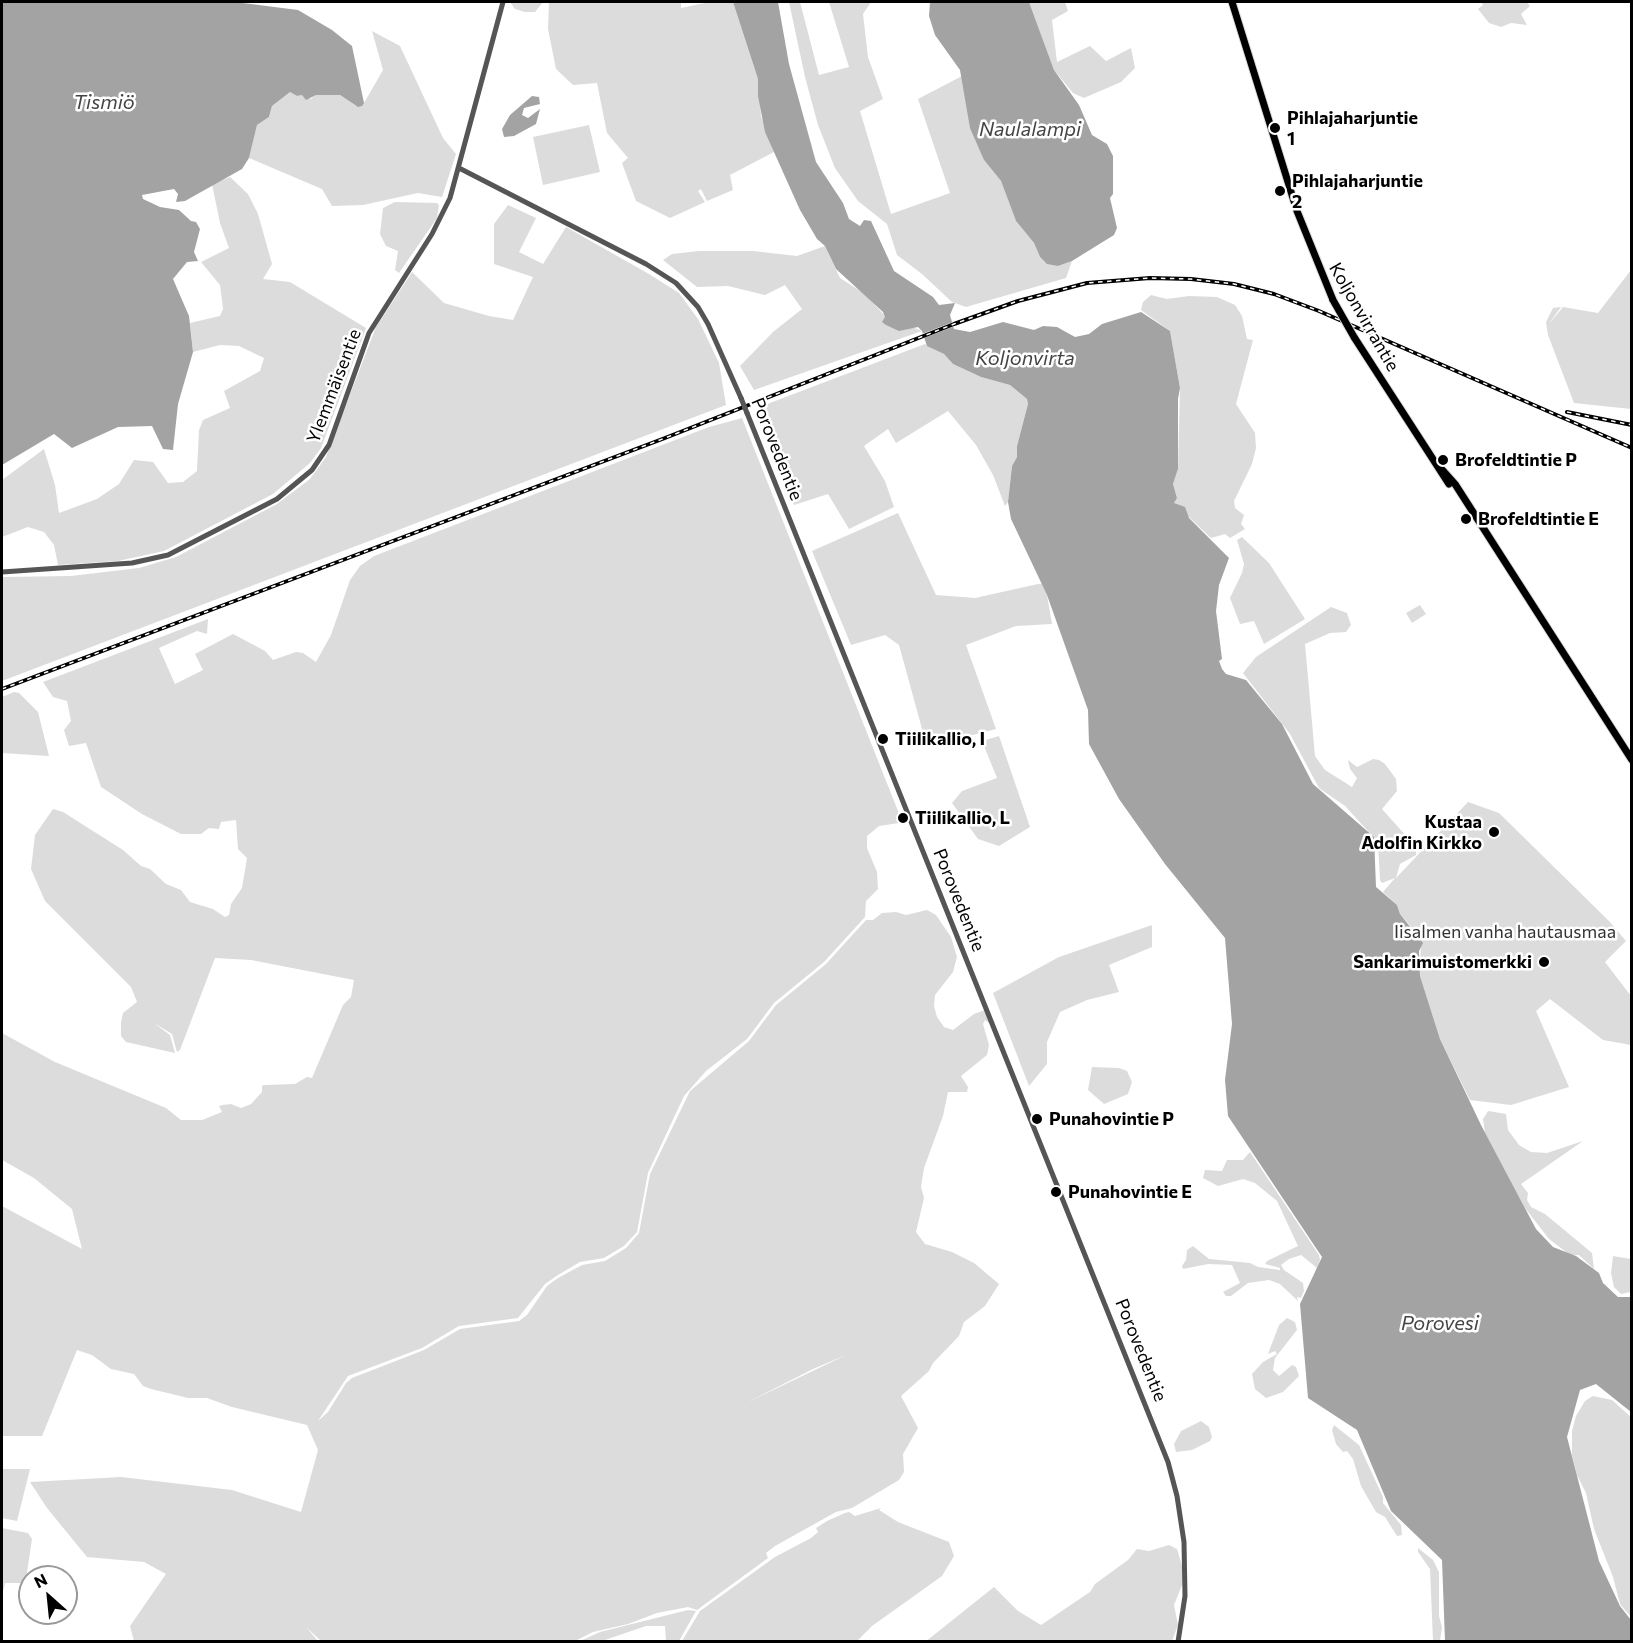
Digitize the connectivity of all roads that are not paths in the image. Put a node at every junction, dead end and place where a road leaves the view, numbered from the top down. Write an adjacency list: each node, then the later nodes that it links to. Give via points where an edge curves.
1 (503, 2): 3 (street, Ylemmäisentie)
2 (1232, 2): 5 (main road, Koljonvirrantie, bridge, via 1297,211 1333,300)
3 (459, 168): 4 (street, Ylemmäisentie, via 441,220 369,333 329,445 304,478 277,499 168,555 132,563); 6 (street, Porovedentie, bridge, via 646,264 676,283 708,324 1168,1462 1178,1496 1184,1542 1185,1596)
4 (2, 572)
5 (1632, 760)
6 (1179, 1641)

